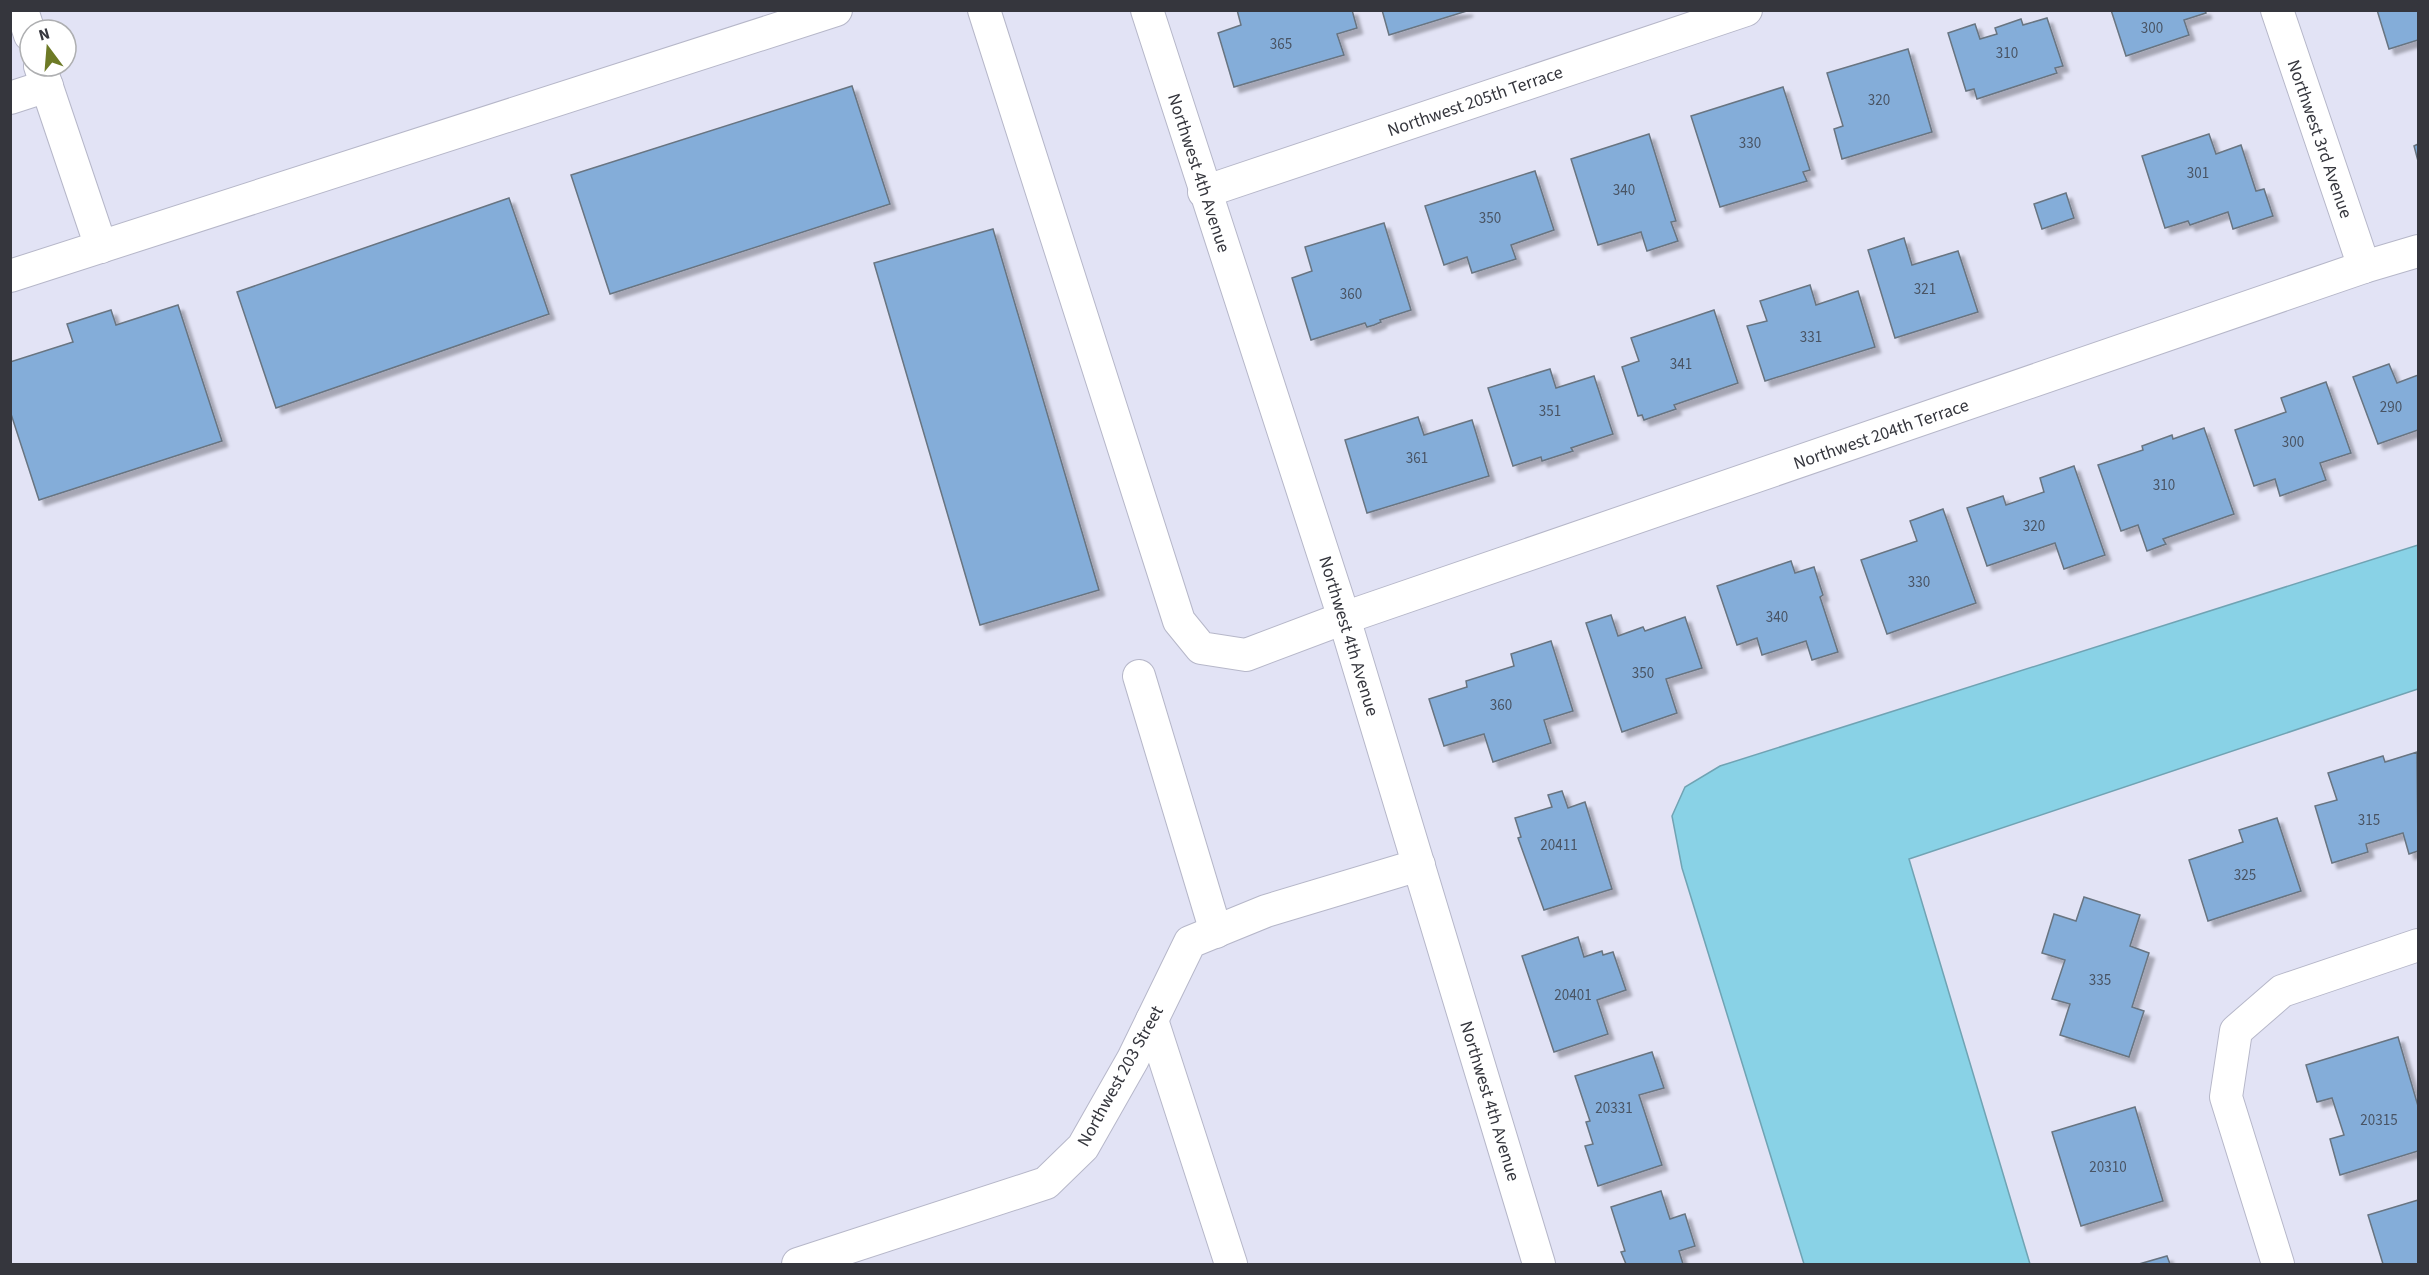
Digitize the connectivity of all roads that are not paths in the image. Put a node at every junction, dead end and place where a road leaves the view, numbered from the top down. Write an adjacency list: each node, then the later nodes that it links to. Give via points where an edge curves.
1 (836, 10): 10 (street)
2 (984, 10): 14 (street, Northwest 204th Terrace, via 1179,621 1201,648 1246,655)
3 (1147, 10): 9 (street, Northwest 4th Avenue)
4 (1746, 10): 9 (street, Northwest 205th Terrace)
5 (2277, 10): 12 (street, Northwest 3rd Avenue)
6 (41, 78): 8 (street)
7 (45, 78): 10 (street)
8 (10, 98)
9 (1204, 192): 14 (street, Northwest 4th Avenue)
10 (101, 247): 13 (street)
11 (2418, 250): 12 (street, Northwest 204th Terrace)
12 (2364, 267): 14 (street, Northwest 204th Terrace)
13 (13, 268)
14 (1344, 618): 16 (street, Northwest 4th Avenue)
15 (1139, 676): 17 (street)
16 (1419, 865): 17 (street, Northwest 203 Street, via 1266,911); 23 (street, Northwest 4th Avenue)
17 (1215, 932): 19 (street, Northwest 203 Street, via 1190,942)
18 (2418, 945): 24 (street, via 2282,991 2236,1030 2226,1097)
19 (1152, 1020): 20 (street, Northwest 203 Street, via 1083,1147 1046,1183); 22 (street)
20 (829, 1260): 21 (street, Northwest 203 Street)
21 (798, 1264)
22 (1231, 1264)
23 (1539, 1264)
24 (2278, 1264)

